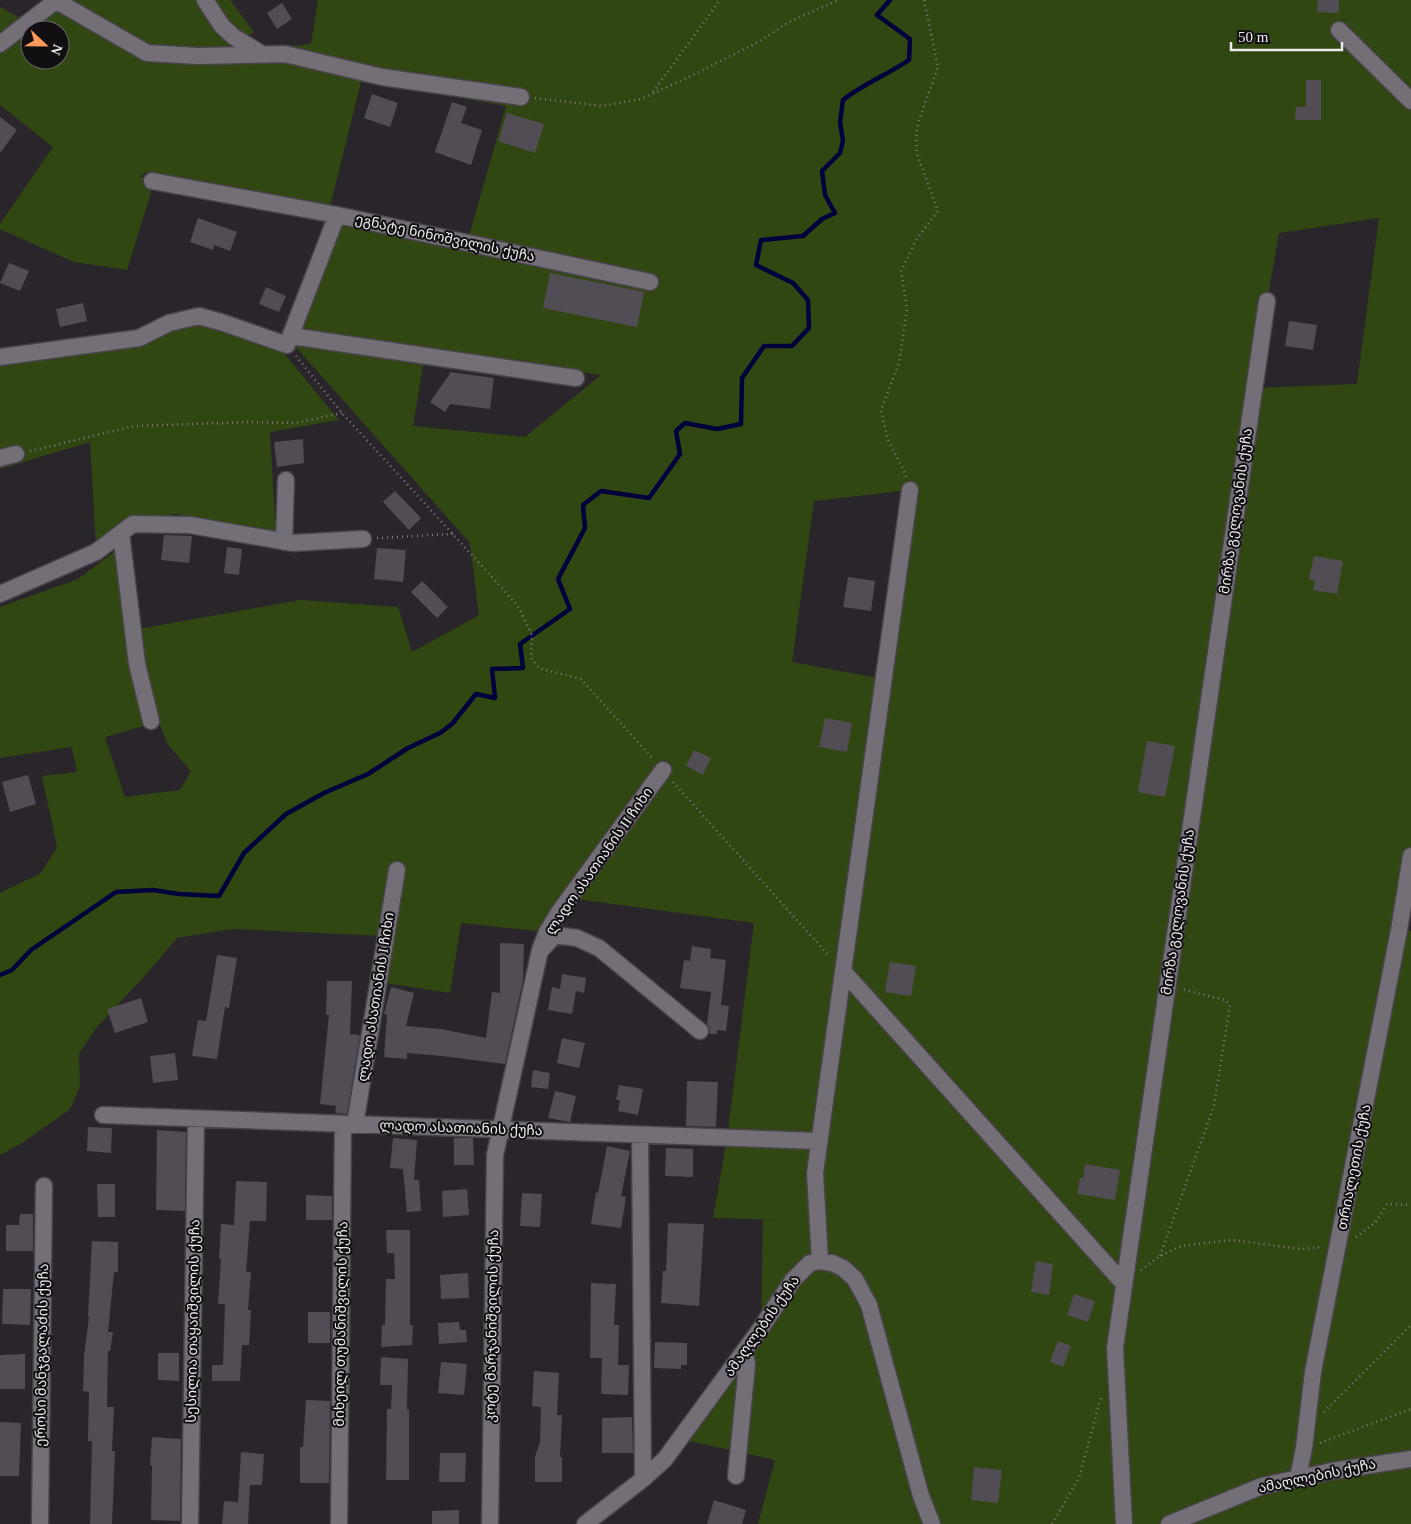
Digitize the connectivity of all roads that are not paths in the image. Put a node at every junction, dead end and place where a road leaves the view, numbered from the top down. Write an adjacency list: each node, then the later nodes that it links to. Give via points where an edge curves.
1 (56, 0): 4 (street); 5 (street, via 147,53 198,56)
2 (205, 0): 5 (street, via 222,26)
3 (1339, 30): 7 (street)
4 (0, 44)
5 (263, 54): 6 (street, via 285,54 382,77)
6 (521, 97)
7 (1411, 101)
8 (152, 181): 9 (street)
9 (337, 215): 10 (street, ეგნატე ნინოშვილის ქუჩა); 12 (street, ეგნატე ნინოშვილის ქუჩა)
10 (650, 282)
11 (1267, 301): 38 (street, მირზა გელოვანის ქუჩა)
12 (289, 340): 13 (street, via 199,316 169,324 138,338); 14 (street)
13 (0, 357)
14 (576, 378)
15 (16, 454): 16 (street)
16 (0, 458)
17 (286, 480): 21 (street)
18 (910, 490): 28 (street)
19 (121, 533): 21 (street, via 133,524 190,525); 22 (street, via 96,552); 23 (street, via 137,664)
20 (363, 538): 21 (street)
21 (284, 542)
22 (0, 594)
23 (151, 721)
24 (663, 770): 27 (street, ლადო ასათიანის II ჩიხი, via 559,912 546,932)
25 (1411, 856): 42 (street, თრიალეთის ქუჩა, via 1313,1372)
26 (397, 870): 32 (street, ლადო ასათიანის I ჩიხი)
27 (540, 950): 29 (street, via 555,935 577,938 599,948); 33 (street, ლადო ასათიანის II ჩიხი)
28 (843, 971): 35 (street); 38 (street)
29 (700, 1031)
30 (103, 1115): 31 (street, ლადო ასათიანის ქუჩა)
31 (196, 1119): 32 (street, ლადო ასათიანის ქუჩა); 46 (street, სესილია თაყაიშვილის ქუჩა)
32 (349, 1124): 33 (street, ლადო ასათიანის ქუჩა); 47 (street, მიხეილ თუმანიშვილის ქუჩა)
33 (501, 1130): 34 (street, ლადო ასათიანის ქუჩა); 48 (street, კოტე მარჯანიშვილის ქუჩა, via 495,1155)
34 (640, 1135): 35 (street, ლადო ასათიანის ქუჩა); 43 (street)
35 (819, 1141): 37 (street, via 815,1173)
36 (44, 1186): 45 (street, ეროსი მანჯგალაძის ქუჩა)
37 (820, 1260): 39 (street, ამაღლების ქუჩა, via 810,1263 793,1280); 49 (street, via 843,1268 855,1279 869,1305)
38 (1124, 1284): 50 (street, მირზა გელოვანის ქუჩა, via 1115,1348)
39 (745, 1350): 41 (street, via 747,1366); 43 (street, ამაღლების ქუჩა, via 665,1459)
40 (1411, 1459): 42 (street, ამაღლების ქუჩა)
41 (736, 1476)
42 (1298, 1478): 51 (street, ამაღლების ქუჩა, via 1262,1486)
43 (643, 1479): 44 (street, ამაღლების ქუჩა)
44 (590, 1523)
45 (40, 1524)
46 (190, 1524)
47 (339, 1524)
48 (490, 1524)
49 (932, 1524)
50 (1124, 1524)
51 (1169, 1524)

